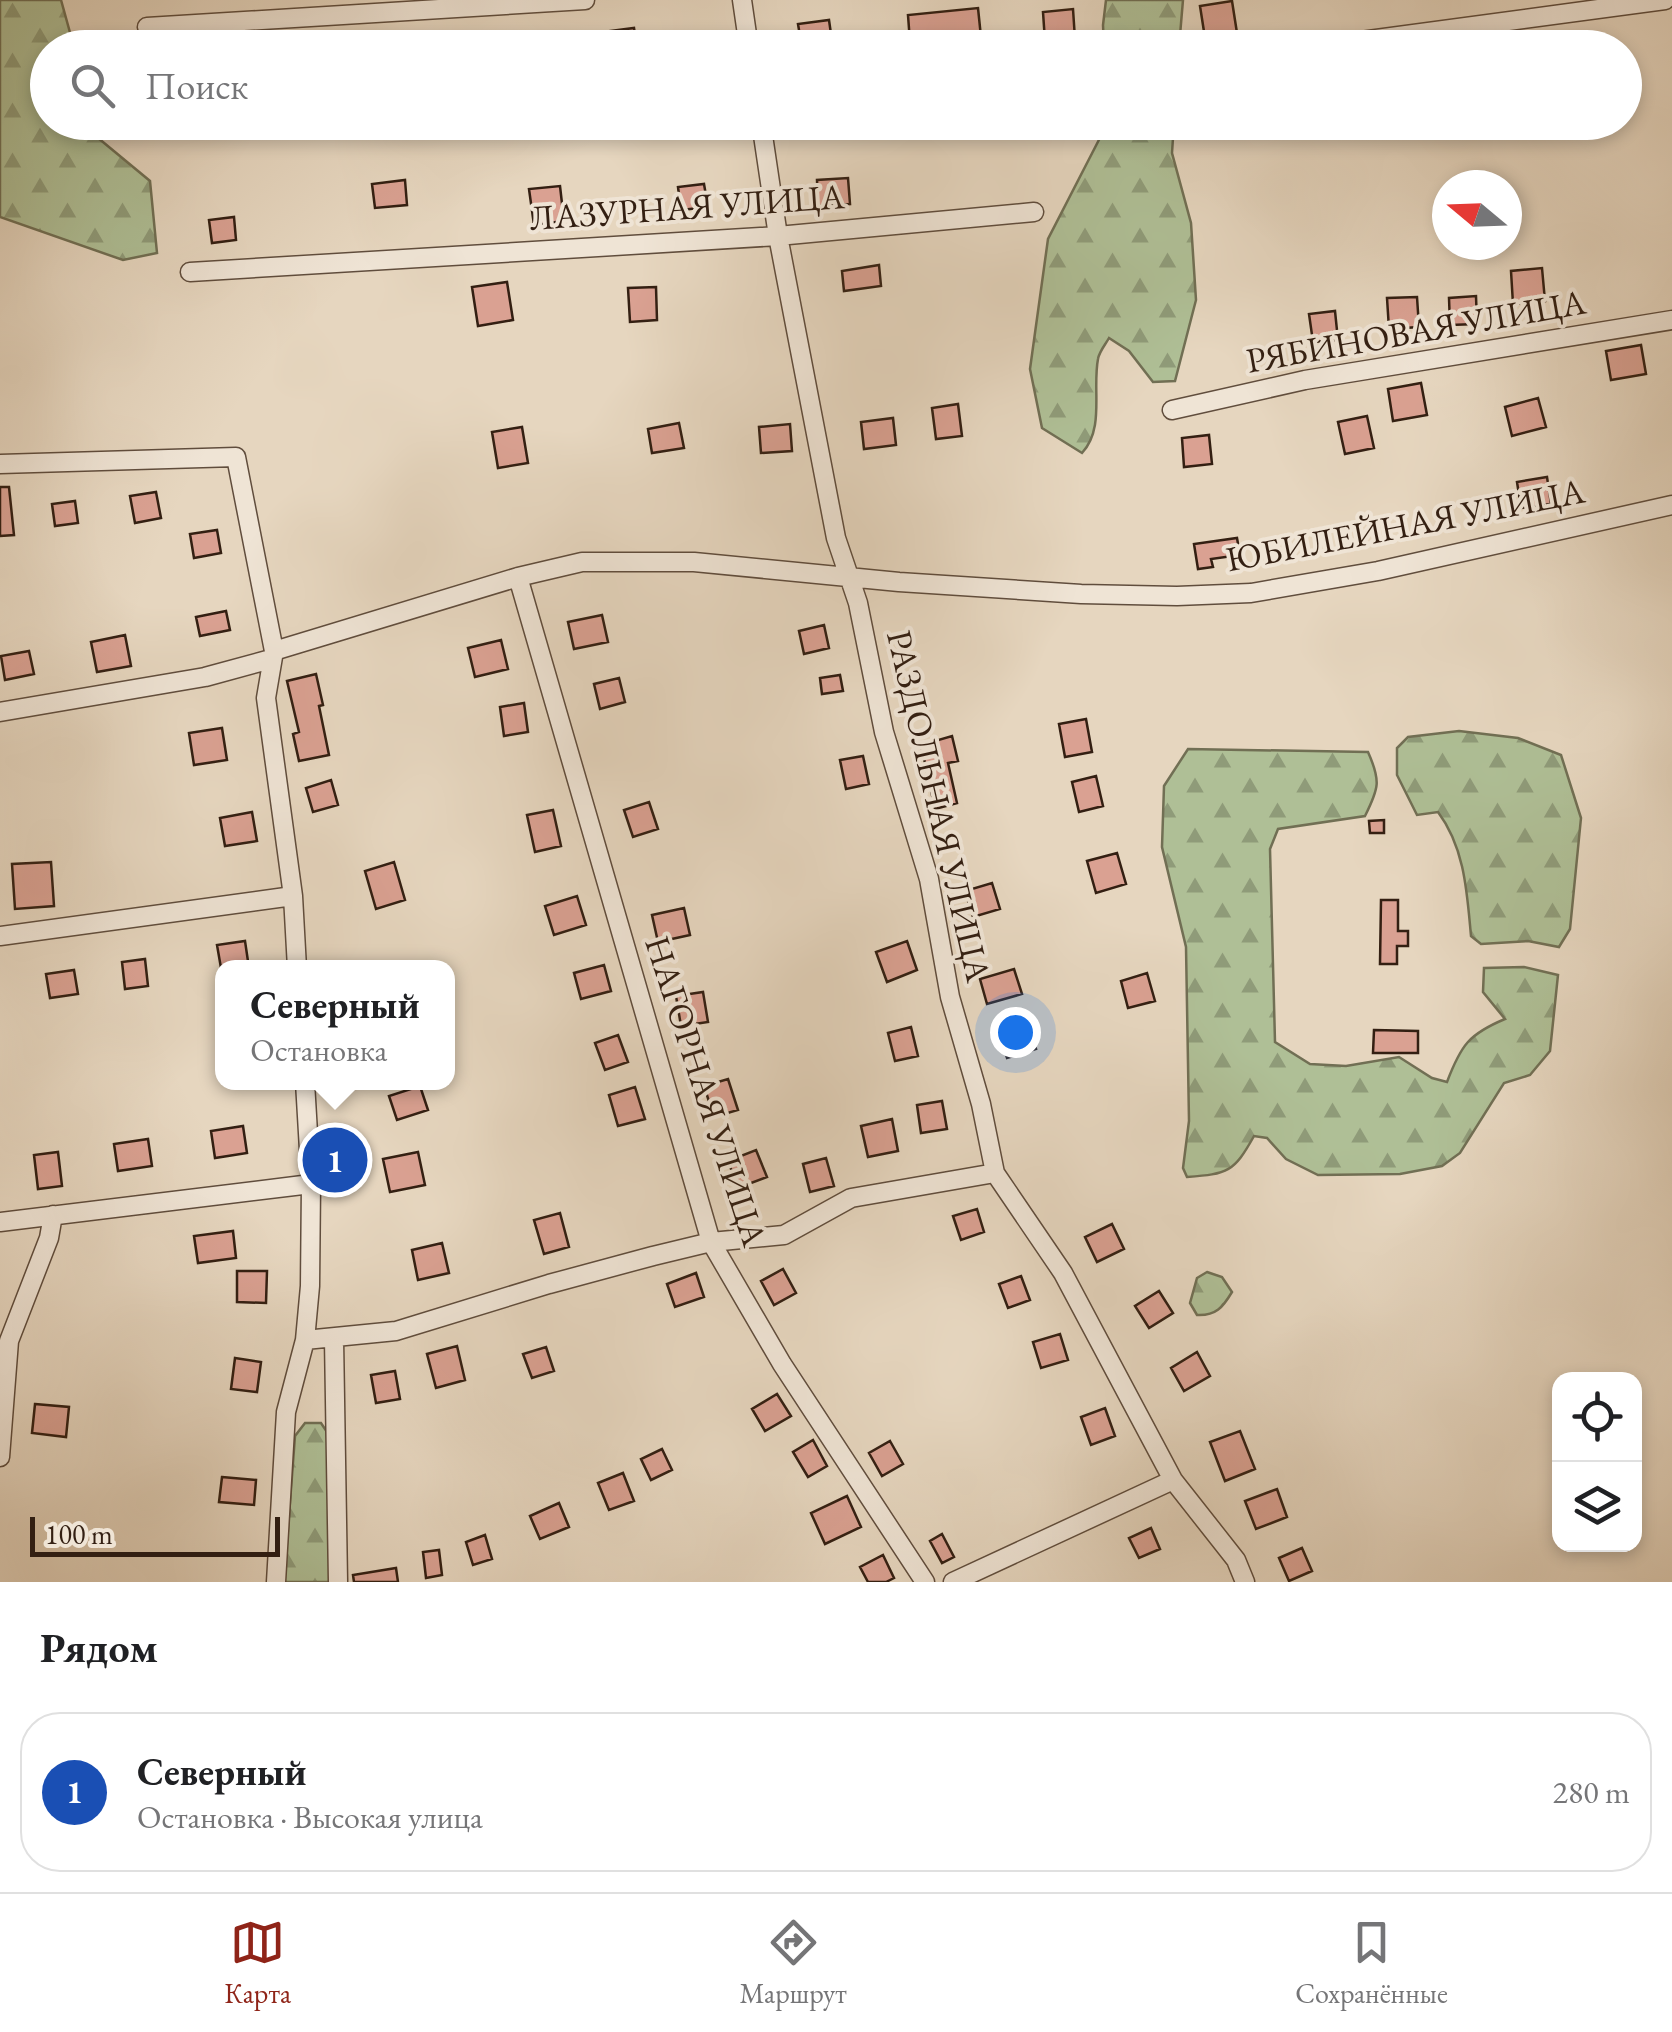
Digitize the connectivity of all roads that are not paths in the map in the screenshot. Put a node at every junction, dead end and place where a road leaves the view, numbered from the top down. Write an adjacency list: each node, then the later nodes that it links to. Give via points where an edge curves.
1 (585, 0): 4 (street)
2 (742, 0): 5 (street)
3 (1664, 0): 6 (street)
4 (147, 27)
5 (746, 30)
6 (1442, 30)
7 (764, 140): 9 (street, РАЗДОЛЬНАЯ УЛИЦА)
8 (1034, 212): 9 (street, ЛАЗУРНАЯ УЛИЦА)
9 (778, 236): 10 (street, ЛАЗУРНАЯ УЛИЦА); 15 (street, РАЗДОЛЬНАЯ УЛИЦА, via 836,538)
10 (190, 272)
11 (1672, 320): 12 (street, РЯБИНОВАЯ УЛИЦА, via 1305,380)
12 (1172, 410)
13 (0, 464): 17 (street, via 236,456)
14 (1672, 506): 15 (street, ЮБИЛЕЙНАЯ УЛИЦА, via 1251,593 1081,594)
15 (850, 576): 16 (street, ЮБИЛЕЙНАЯ УЛИЦА, via 630,560 582,562); 23 (street, РАЗДОЛЬНАЯ УЛИЦА)
16 (518, 577): 17 (street, ЮБИЛЕЙНАЯ УЛИЦА); 27 (street, НАГОРНАЯ УЛИЦА)
17 (273, 655): 18 (street, ЮБИЛЕЙНАЯ УЛИЦА, via 205,677); 19 (street, via 266,698)
18 (0, 712)
19 (293, 896): 20 (street); 21 (street)
20 (0, 936)
21 (297, 960)
22 (305, 1090): 24 (street)
23 (996, 1173): 27 (street, via 851,1198 784,1236); 31 (street, РАЗДОЛЬНАЯ УЛИЦА, via 1063,1273)
24 (311, 1184): 25 (street); 28 (street)
25 (53, 1215): 26 (street); 30 (street, via 9,1341)
26 (0, 1222)
27 (711, 1242): 29 (street, via 396,1331); 34 (street, НАГОРНАЯ УЛИЦА)
28 (305, 1340): 29 (street); 32 (street, via 286,1412)
29 (334, 1340): 33 (street)
30 (0, 1456)
31 (1172, 1480): 35 (street); 36 (street, РАЗДОЛЬНАЯ УЛИЦА)
32 (276, 1582)
33 (338, 1582)
34 (925, 1582)
35 (953, 1582)
36 (1246, 1582)

